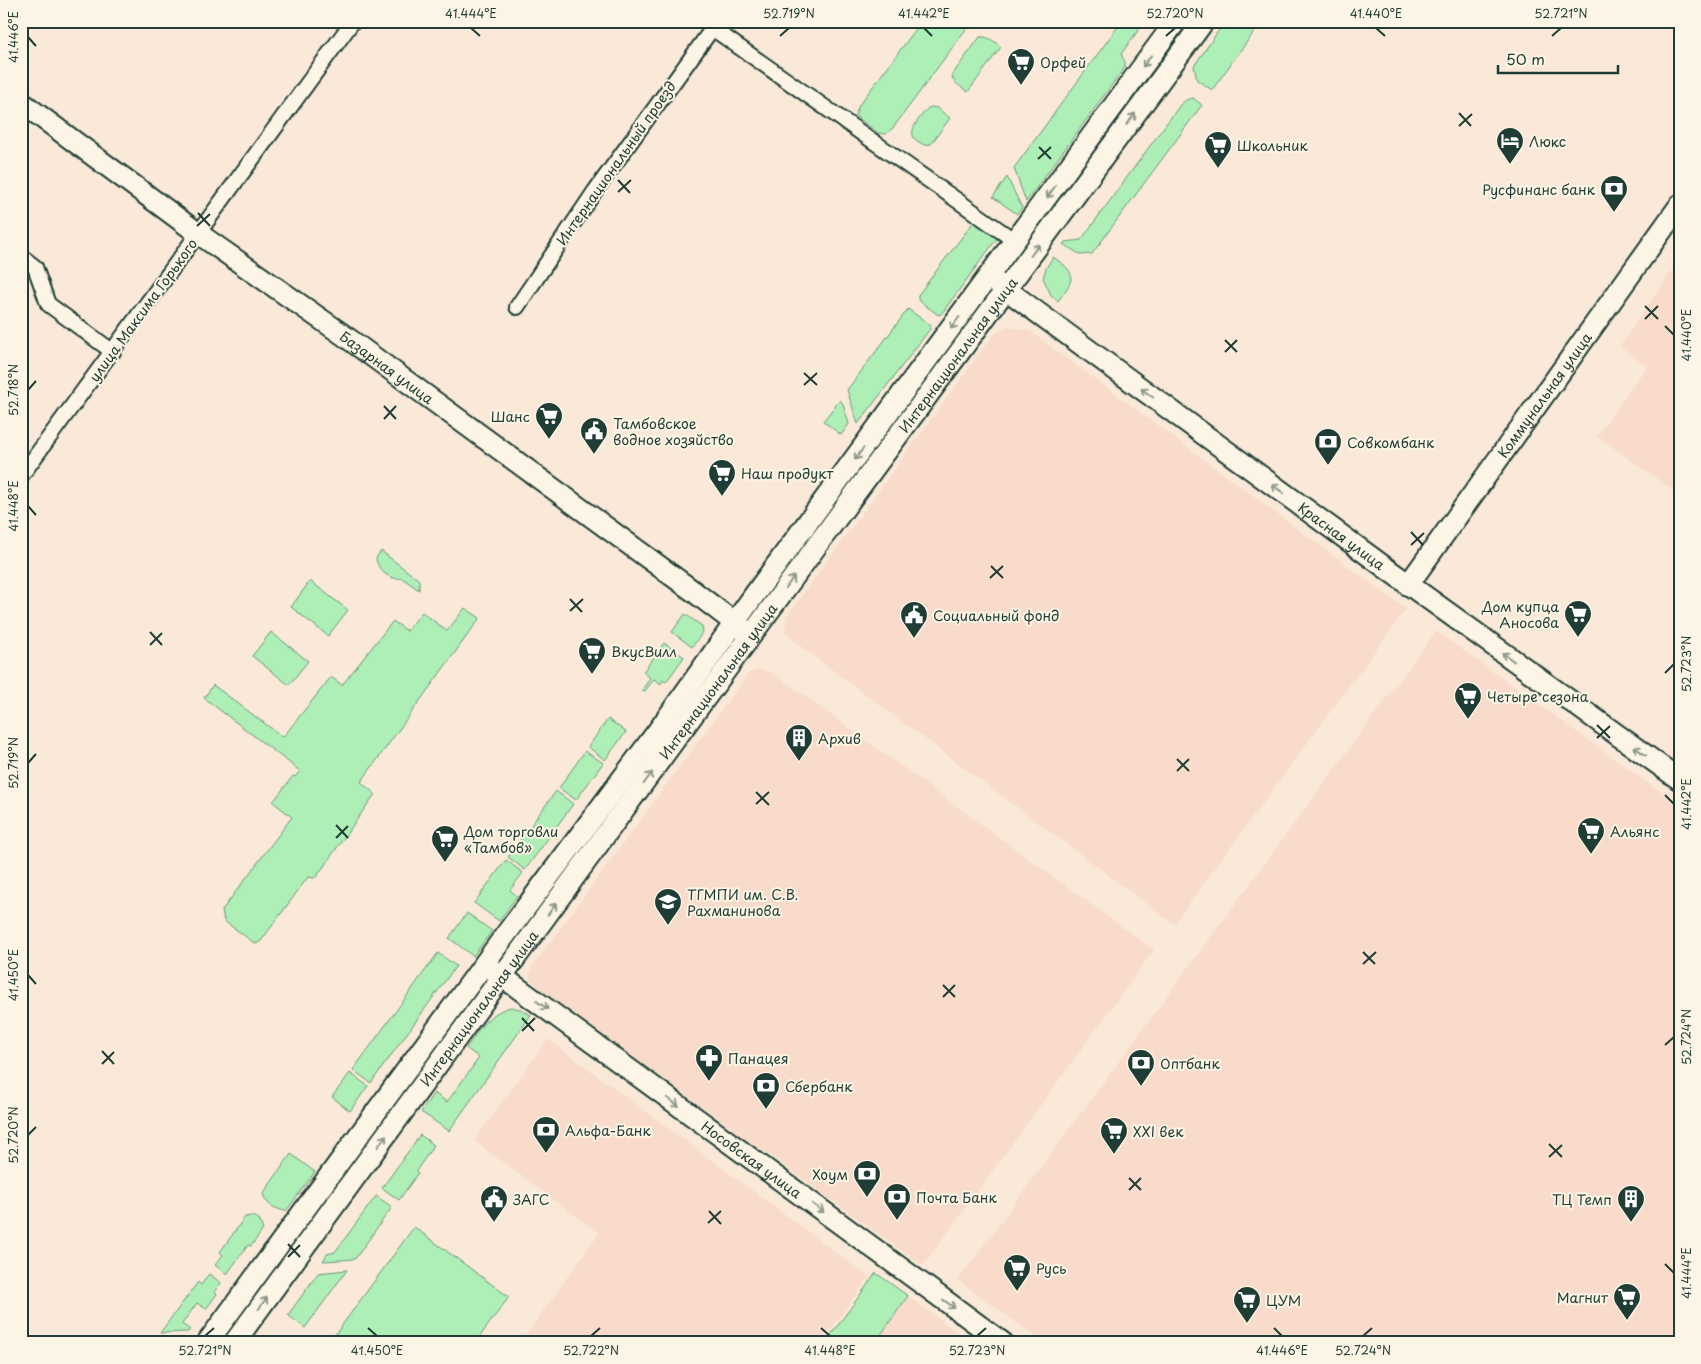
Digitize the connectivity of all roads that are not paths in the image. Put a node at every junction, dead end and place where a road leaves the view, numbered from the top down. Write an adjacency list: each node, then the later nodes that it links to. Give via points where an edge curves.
1 (1176, 21): 8 (main road, Интернациональная улица, one-way to 8)
2 (1204, 21): 11 (main road, Интернациональная улица, one-way to 2)
3 (350, 22): 7 (street, улица Максима Горького)
4 (715, 25): 8 (street); 12 (street, Интернациональный проезд, via 595,191)
5 (21, 102): 7 (main road, Базарная улица)
6 (1680, 205): 15 (main road, Коммунальная улица)
7 (198, 234): 13 (street, улица Максима Горького); 16 (main road, Базарная улица, via 342,334)
8 (1015, 241): 10 (main road, Интернациональная улица)
9 (21, 256): 13 (street, via 35,267 48,304)
10 (989, 277): 11 (main road, Красная улица); 16 (main road, Интернациональная улица, one-way to 16)
11 (1006, 289): 15 (main road, Красная улица, one-way to 11); 17 (main road, Интернациональная улица, one-way to 11)
12 (517, 307)
13 (113, 352): 14 (street, улица Максима Горького)
14 (21, 476)
15 (1408, 584): 18 (main road, Красная улица, one-way to 15)
16 (734, 623): 17 (main road, Базарная улица); 19 (main road, Интернациональная улица)
17 (751, 636): 20 (main road, Интернациональная улица, one-way to 17)
18 (1680, 780)
19 (485, 964): 20 (main road, Носовская улица); 21 (main road, Интернациональная улица)
20 (502, 976): 22 (main road, Интернациональная улица, one-way to 20); 23 (main road, Носовская улица, one-way to 23)
21 (207, 1343)
22 (234, 1343)
23 (1003, 1343)

